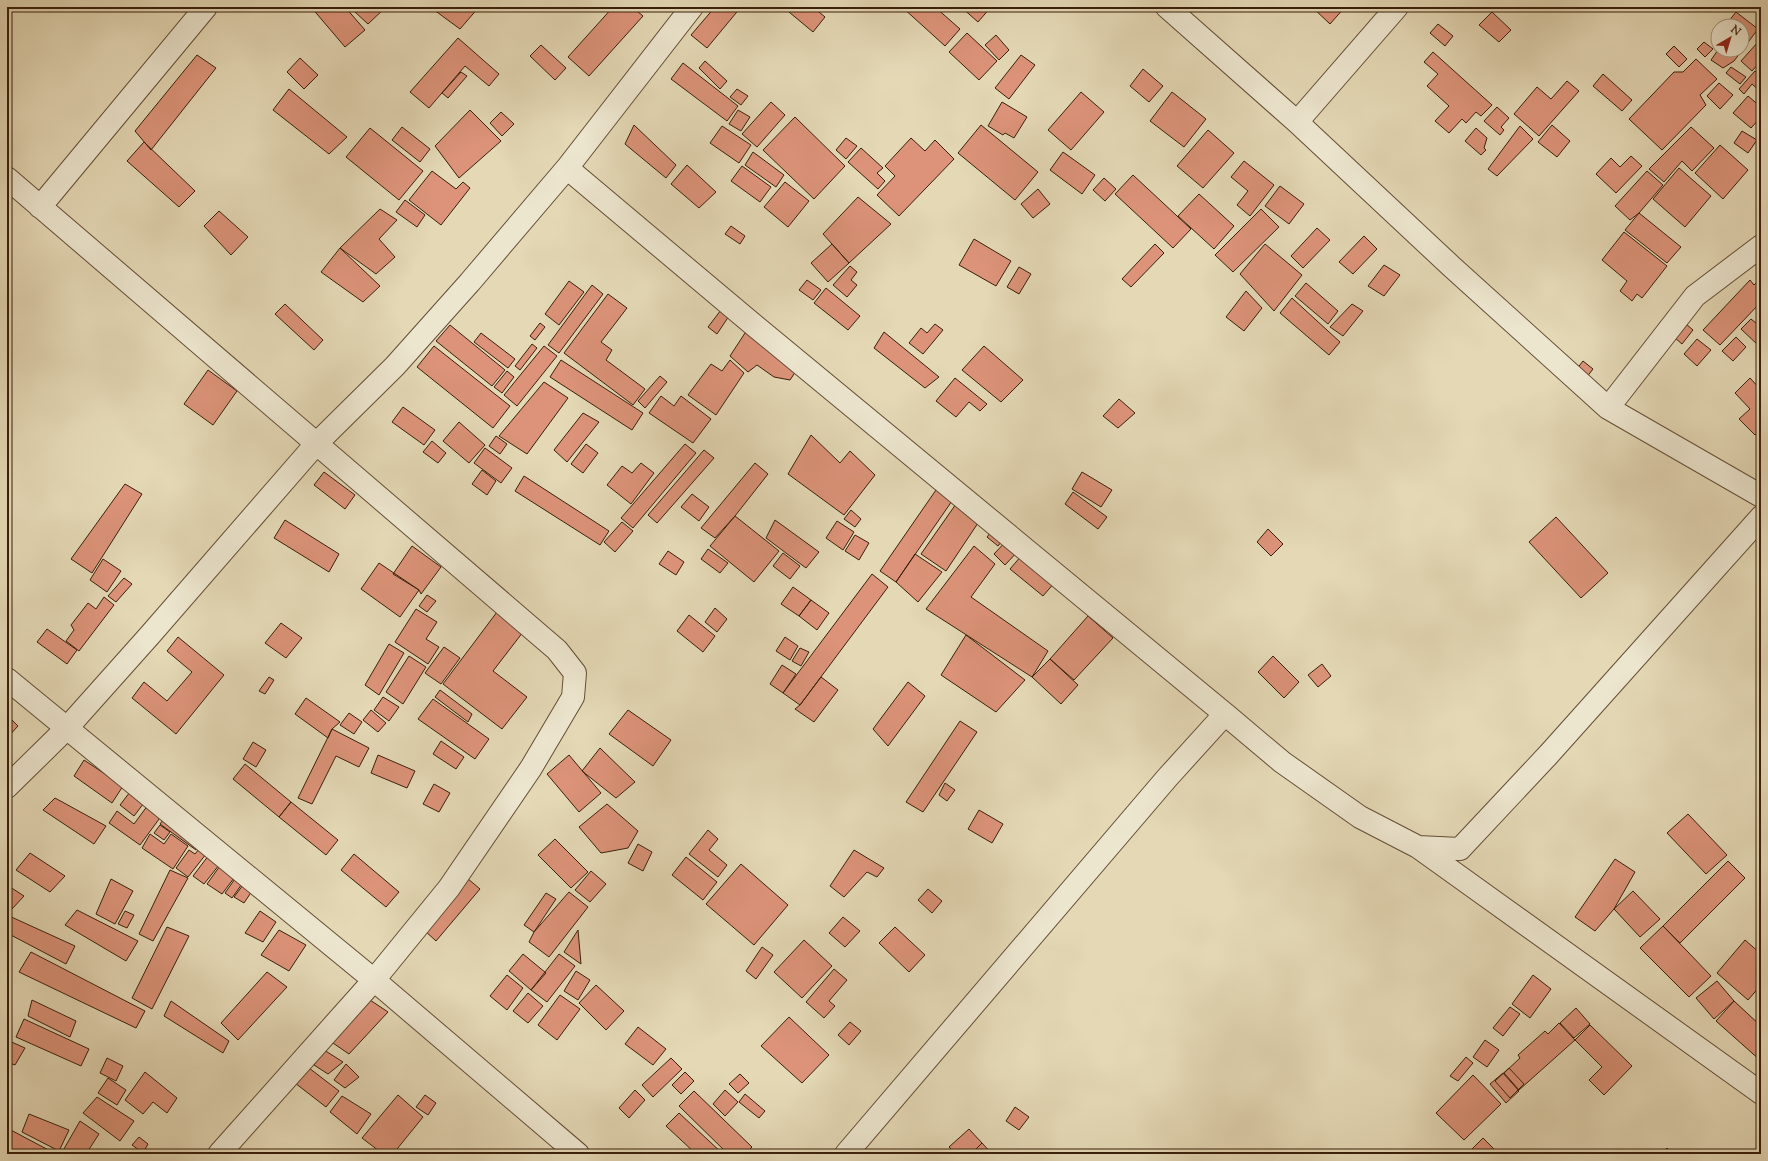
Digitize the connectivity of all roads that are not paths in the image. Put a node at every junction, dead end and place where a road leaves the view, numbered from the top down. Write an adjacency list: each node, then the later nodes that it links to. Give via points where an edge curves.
1 (206, 7): 8 (street)
2 (692, 7): 6 (street)
3 (1166, 7): 5 (street)
4 (1397, 7): 5 (street)
5 (1297, 122): 10 (street)
6 (568, 168): 11 (street, via 395,366); 15 (street)
7 (7, 178): 8 (street)
8 (40, 207): 11 (street)
9 (1761, 246): 10 (street, via 1695,296)
10 (1608, 408): 12 (street)
11 (316, 444): 16 (street); 19 (street, via 557,650 575,673 574,697 531,768 449,888)
12 (1761, 496)
13 (1761, 516): 18 (street, via 1549,754 1460,849)
14 (7, 679): 16 (street)
15 (1225, 714): 18 (street, via 1282,762 1360,818); 23 (street, via 1167,778)
16 (67, 728): 17 (street); 19 (street)
17 (7, 787)
18 (1418, 847): 20 (street)
19 (374, 980): 21 (street); 22 (street)
20 (1761, 1092)
21 (219, 1154)
22 (578, 1154)
23 (846, 1154)

